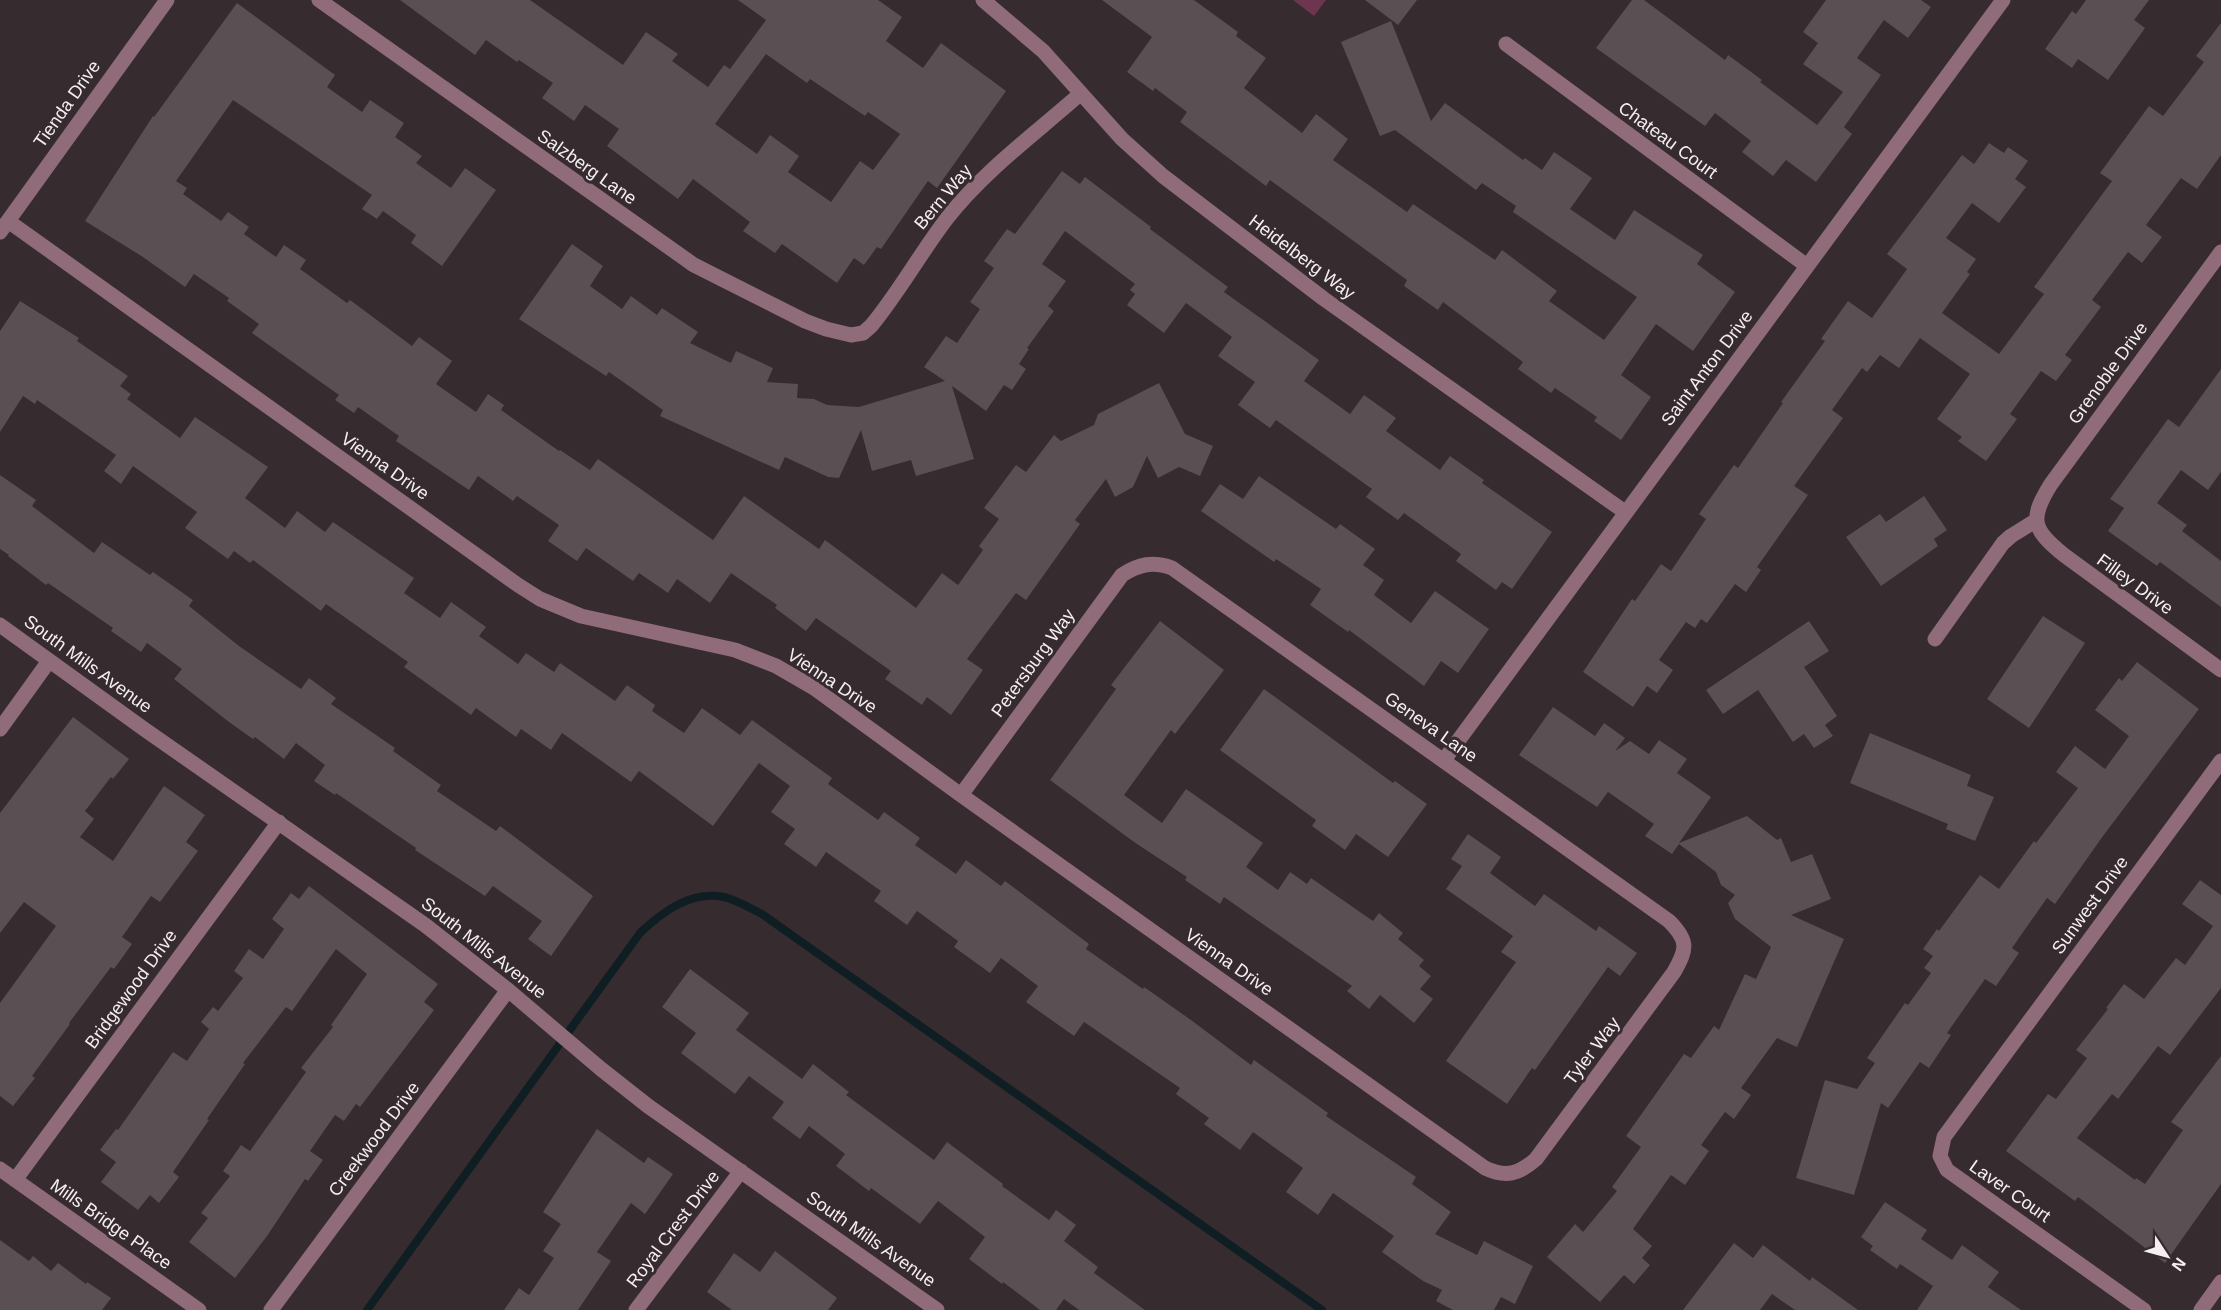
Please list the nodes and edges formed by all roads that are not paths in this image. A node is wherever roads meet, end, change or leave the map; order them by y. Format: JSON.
{"nodes":[{"id":1,"x":167,"y":0,"type":"edge"},
{"id":2,"x":318,"y":0,"type":"edge"},
{"id":3,"x":983,"y":0,"type":"edge"},
{"id":4,"x":2003,"y":0,"type":"edge"},
{"id":5,"x":1506,"y":44,"type":"dead end"},
{"id":6,"x":1080,"y":94,"type":"junction"},
{"id":7,"x":4,"y":227,"type":"edge"},
{"id":8,"x":2221,"y":252,"type":"edge"},
{"id":9,"x":1807,"y":267,"type":"junction"},
{"id":10,"x":851,"y":335,"type":"joint"},
{"id":11,"x":1625,"y":512,"type":"junction"},
{"id":12,"x":2035,"y":521,"type":"junction"},
{"id":13,"x":1145,"y":564,"type":"joint"},
{"id":14,"x":0,"y":625,"type":"edge"},
{"id":15,"x":1935,"y":639,"type":"dead end"},
{"id":16,"x":49,"y":662,"type":"junction"},
{"id":17,"x":2221,"y":670,"type":"edge"},
{"id":18,"x":0,"y":729,"type":"edge"},
{"id":19,"x":1444,"y":760,"type":"junction"},
{"id":20,"x":2221,"y":760,"type":"edge"},
{"id":21,"x":961,"y":795,"type":"junction"},
{"id":22,"x":279,"y":822,"type":"junction"},
{"id":23,"x":1684,"y":940,"type":"joint"},
{"id":24,"x":508,"y":990,"type":"junction"},
{"id":25,"x":1991,"y":1073,"type":"joint"},
{"id":26,"x":0,"y":1169,"type":"edge"},
{"id":27,"x":741,"y":1171,"type":"junction"},
{"id":28,"x":1515,"y":1174,"type":"joint"},
{"id":29,"x":15,"y":1180,"type":"junction"},
{"id":30,"x":2221,"y":1282,"type":"edge"},
{"id":31,"x":199,"y":1310,"type":"edge"},
{"id":32,"x":271,"y":1310,"type":"edge"},
{"id":33,"x":636,"y":1310,"type":"edge"},
{"id":34,"x":937,"y":1310,"type":"edge"},
{"id":35,"x":2144,"y":1310,"type":"edge"},
{"id":36,"x":2201,"y":1310,"type":"edge"}],
"edges":[{"from":1,"to":7,"type":"street","name":"Tienda Drive"},
{"from":2,"to":10,"type":"street","name":"Salzberg Lane"},
{"from":3,"to":6,"type":"street","name":"Heidelberg Way"},
{"from":4,"to":9,"type":"street","name":"Saint Anton Drive"},
{"from":5,"to":9,"type":"street","name":"Chateau Court"},
{"from":6,"to":10,"type":"street","name":"Bern Way"},
{"from":6,"to":11,"type":"street","name":"Heidelberg Way"},
{"from":7,"to":21,"type":"street","name":"Vienna Drive"},
{"from":8,"to":12,"type":"street","name":"Grenoble Drive"},
{"from":9,"to":11,"type":"street","name":"Saint Anton Drive"},
{"from":11,"to":19,"type":"street","name":"Saint Anton Drive"},
{"from":12,"to":15,"type":"street"},
{"from":12,"to":17,"type":"street","name":"Filley Drive"},
{"from":13,"to":19,"type":"street","name":"Geneva Lane"},
{"from":13,"to":21,"type":"street","name":"Petersburg Way"},
{"from":14,"to":16,"type":"street","name":"South Mills Avenue"},
{"from":16,"to":18,"type":"street"},
{"from":16,"to":22,"type":"street","name":"South Mills Avenue"},
{"from":19,"to":23,"type":"street","name":"Geneva Lane"},
{"from":20,"to":25,"type":"street","name":"Sunwest Drive"},
{"from":21,"to":28,"type":"street","name":"Vienna Drive"},
{"from":22,"to":24,"type":"street","name":"South Mills Avenue"},
{"from":22,"to":29,"type":"street","name":"Bridgewood Drive"},
{"from":23,"to":28,"type":"street","name":"Tyler Way"},
{"from":24,"to":27,"type":"street","name":"South Mills Avenue"},
{"from":24,"to":32,"type":"street","name":"Creekwood Drive"},
{"from":25,"to":35,"type":"street","name":"Laver Court"},
{"from":26,"to":29,"type":"street","name":"Mills Bridge Place"},
{"from":27,"to":33,"type":"street","name":"Royal Crest Drive"},
{"from":27,"to":34,"type":"street","name":"South Mills Avenue"},
{"from":29,"to":31,"type":"street","name":"Mills Bridge Place"},
{"from":30,"to":36,"type":"street"}]}
